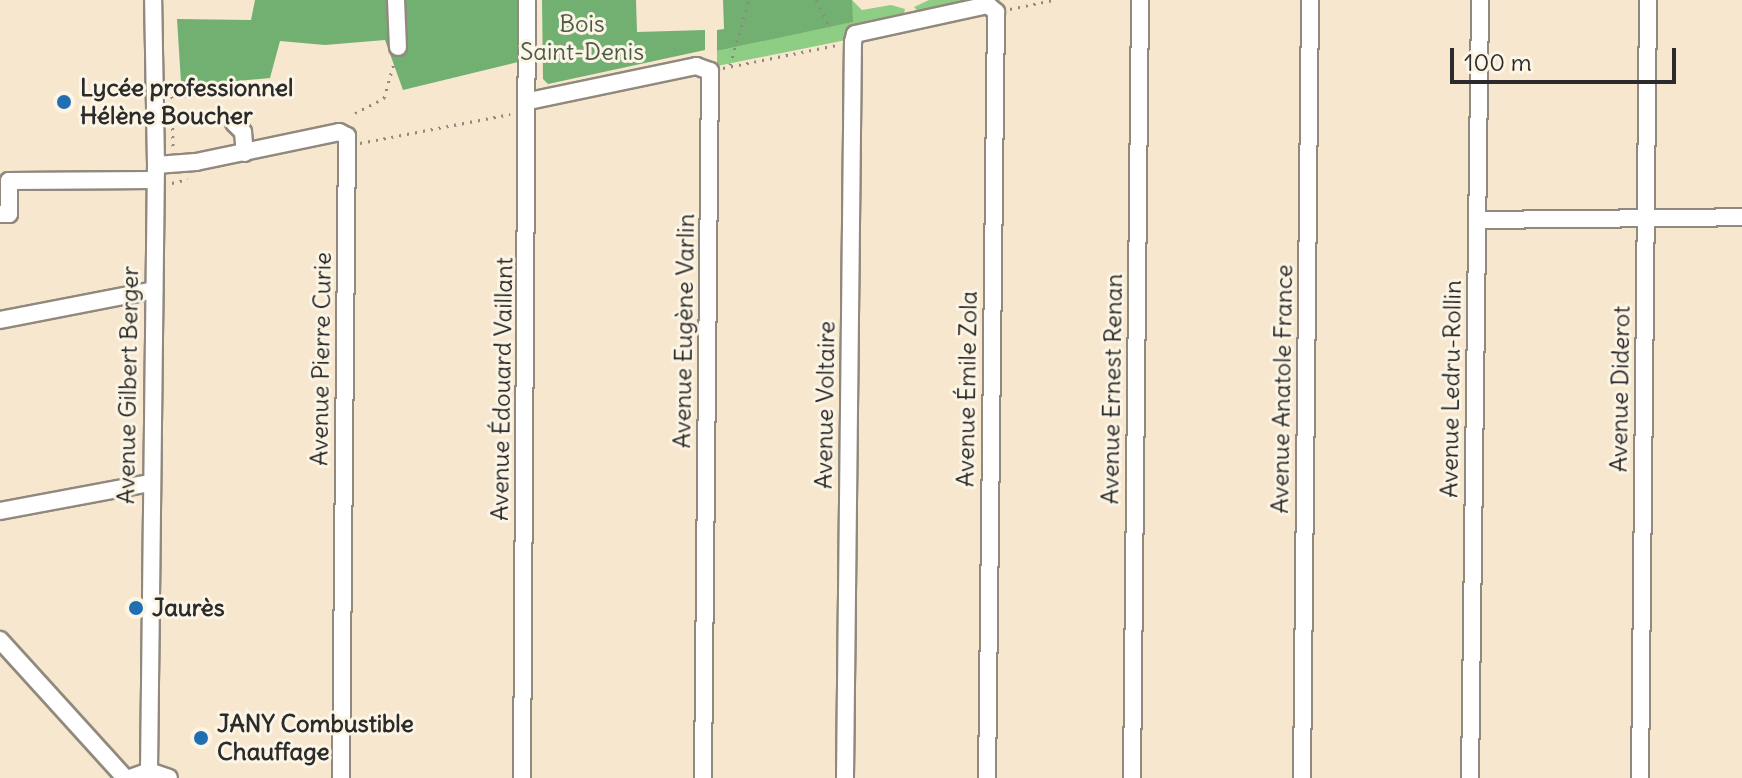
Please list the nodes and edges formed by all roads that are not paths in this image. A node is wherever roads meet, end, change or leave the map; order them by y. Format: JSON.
{"nodes":[{"id":1,"x":153,"y":0,"type":"edge"},
{"id":2,"x":396,"y":0,"type":"edge"},
{"id":3,"x":527,"y":0,"type":"edge"},
{"id":4,"x":1140,"y":0,"type":"edge"},
{"id":5,"x":1310,"y":0,"type":"edge"},
{"id":6,"x":1480,"y":0,"type":"edge"},
{"id":7,"x":1648,"y":0,"type":"edge"},
{"id":8,"x":854,"y":38,"type":"joint"},
{"id":9,"x":398,"y":47,"type":"dead end"},
{"id":10,"x":529,"y":106,"type":"junction"},
{"id":11,"x":234,"y":123,"type":"dead end"},
{"id":12,"x":245,"y":153,"type":"junction"},
{"id":13,"x":159,"y":176,"type":"junction"},
{"id":14,"x":0,"y":214,"type":"edge"},
{"id":15,"x":1742,"y":217,"type":"edge"},
{"id":16,"x":1646,"y":218,"type":"junction"},
{"id":17,"x":1477,"y":220,"type":"junction"},
{"id":18,"x":154,"y":290,"type":"junction"},
{"id":19,"x":0,"y":320,"type":"edge"},
{"id":20,"x":150,"y":483,"type":"junction"},
{"id":21,"x":0,"y":511,"type":"edge"},
{"id":22,"x":0,"y":640,"type":"edge"},
{"id":23,"x":149,"y":771,"type":"junction"},
{"id":24,"x":127,"y":778,"type":"edge"},
{"id":25,"x":169,"y":778,"type":"edge"},
{"id":26,"x":341,"y":778,"type":"edge"},
{"id":27,"x":522,"y":778,"type":"edge"},
{"id":28,"x":703,"y":778,"type":"edge"},
{"id":29,"x":845,"y":778,"type":"edge"},
{"id":30,"x":987,"y":778,"type":"edge"},
{"id":31,"x":1132,"y":778,"type":"edge"},
{"id":32,"x":1302,"y":778,"type":"edge"},
{"id":33,"x":1470,"y":778,"type":"edge"},
{"id":34,"x":1640,"y":778,"type":"edge"}],
"edges":[{"from":1,"to":13,"type":"street","name":"Avenue Gilbert Berger"},
{"from":2,"to":9,"type":"street"},
{"from":3,"to":10,"type":"street","name":"Avenue Édouard Vaillant"},
{"from":4,"to":31,"type":"street","name":"Avenue Ernest Renan"},
{"from":5,"to":32,"type":"street","name":"Avenue Anatole France"},
{"from":6,"to":17,"type":"street","name":"Avenue Ledru-Rollin"},
{"from":7,"to":16,"type":"street","name":"Avenue Diderot"},
{"from":8,"to":29,"type":"street","name":"Avenue Voltaire"},
{"from":8,"to":30,"type":"street","name":"Avenue Émile Zola"},
{"from":10,"to":27,"type":"street","name":"Avenue Édouard Vaillant"},
{"from":10,"to":28,"type":"street","name":"Avenue Eugène Varlin"},
{"from":11,"to":12,"type":"street"},
{"from":12,"to":13,"type":"street"},
{"from":12,"to":26,"type":"street","name":"Avenue Pierre Curie"},
{"from":13,"to":14,"type":"street"},
{"from":13,"to":18,"type":"street","name":"Avenue Gilbert Berger"},
{"from":15,"to":16,"type":"street"},
{"from":16,"to":17,"type":"street"},
{"from":16,"to":34,"type":"street","name":"Avenue Diderot"},
{"from":17,"to":33,"type":"street","name":"Avenue Ledru-Rollin"},
{"from":18,"to":19,"type":"street"},
{"from":18,"to":20,"type":"street","name":"Avenue Gilbert Berger"},
{"from":20,"to":21,"type":"street"},
{"from":20,"to":23,"type":"street","name":"Avenue Gilbert Berger"},
{"from":22,"to":24,"type":"street"},
{"from":23,"to":24,"type":"street"},
{"from":23,"to":25,"type":"street"}]}
